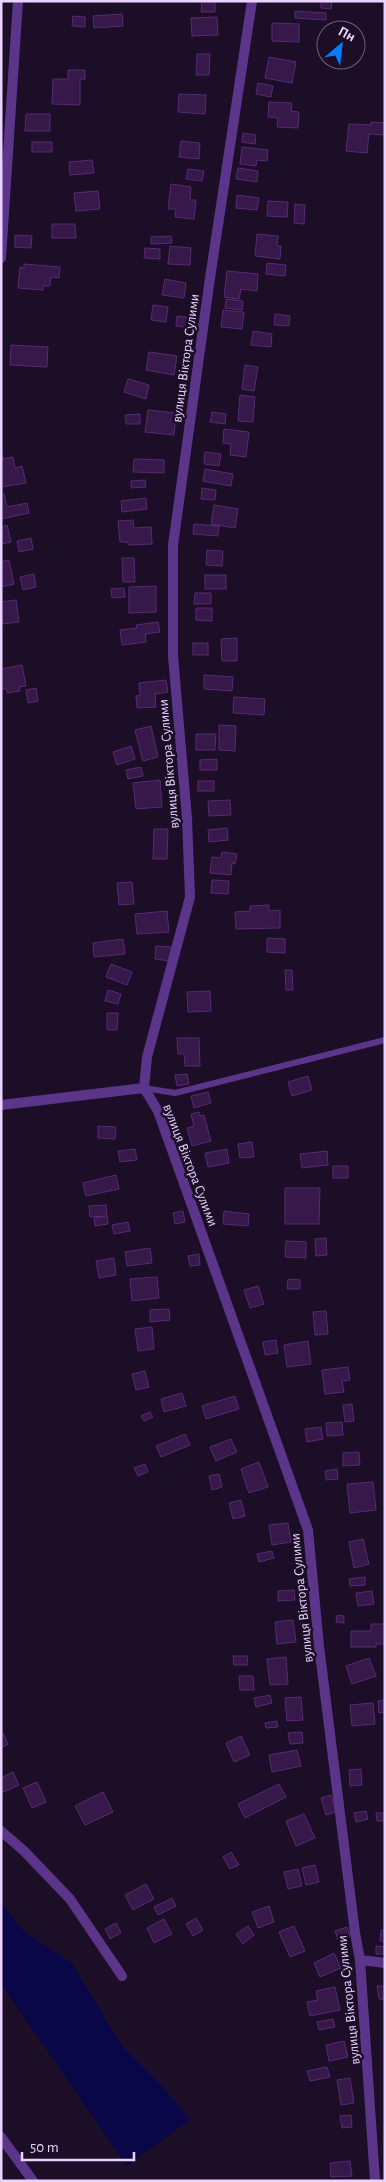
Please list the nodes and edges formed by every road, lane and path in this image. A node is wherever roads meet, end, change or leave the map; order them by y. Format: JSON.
{"nodes":[{"id":1,"x":18,"y":1,"type":"edge"},
{"id":2,"x":252,"y":1,"type":"edge"},
{"id":3,"x":1,"y":258,"type":"edge"},
{"id":4,"x":385,"y":1040,"type":"edge"},
{"id":5,"x":144,"y":1088,"type":"junction"},
{"id":6,"x":1,"y":1105,"type":"edge"},
{"id":7,"x":1,"y":1831,"type":"edge"},
{"id":8,"x":360,"y":1960,"type":"junction"},
{"id":9,"x":385,"y":1963,"type":"edge"},
{"id":10,"x":122,"y":1976,"type":"dead end"},
{"id":11,"x":1,"y":2137,"type":"edge"},
{"id":12,"x":32,"y":2181,"type":"edge"},
{"id":13,"x":375,"y":2181,"type":"edge"}],
"edges":[{"from":1,"to":3,"type":"street"},
{"from":2,"to":5,"type":"street","name":"вулиця Віктора Сулими"},
{"from":4,"to":5,"type":"lane"},
{"from":5,"to":6,"type":"street"},
{"from":5,"to":8,"type":"street","name":"вулиця Віктора Сулими"},
{"from":7,"to":10,"type":"street"},
{"from":8,"to":9,"type":"street"},
{"from":8,"to":13,"type":"street","name":"вулиця Віктора Сулими"},
{"from":11,"to":12,"type":"street"}]}
